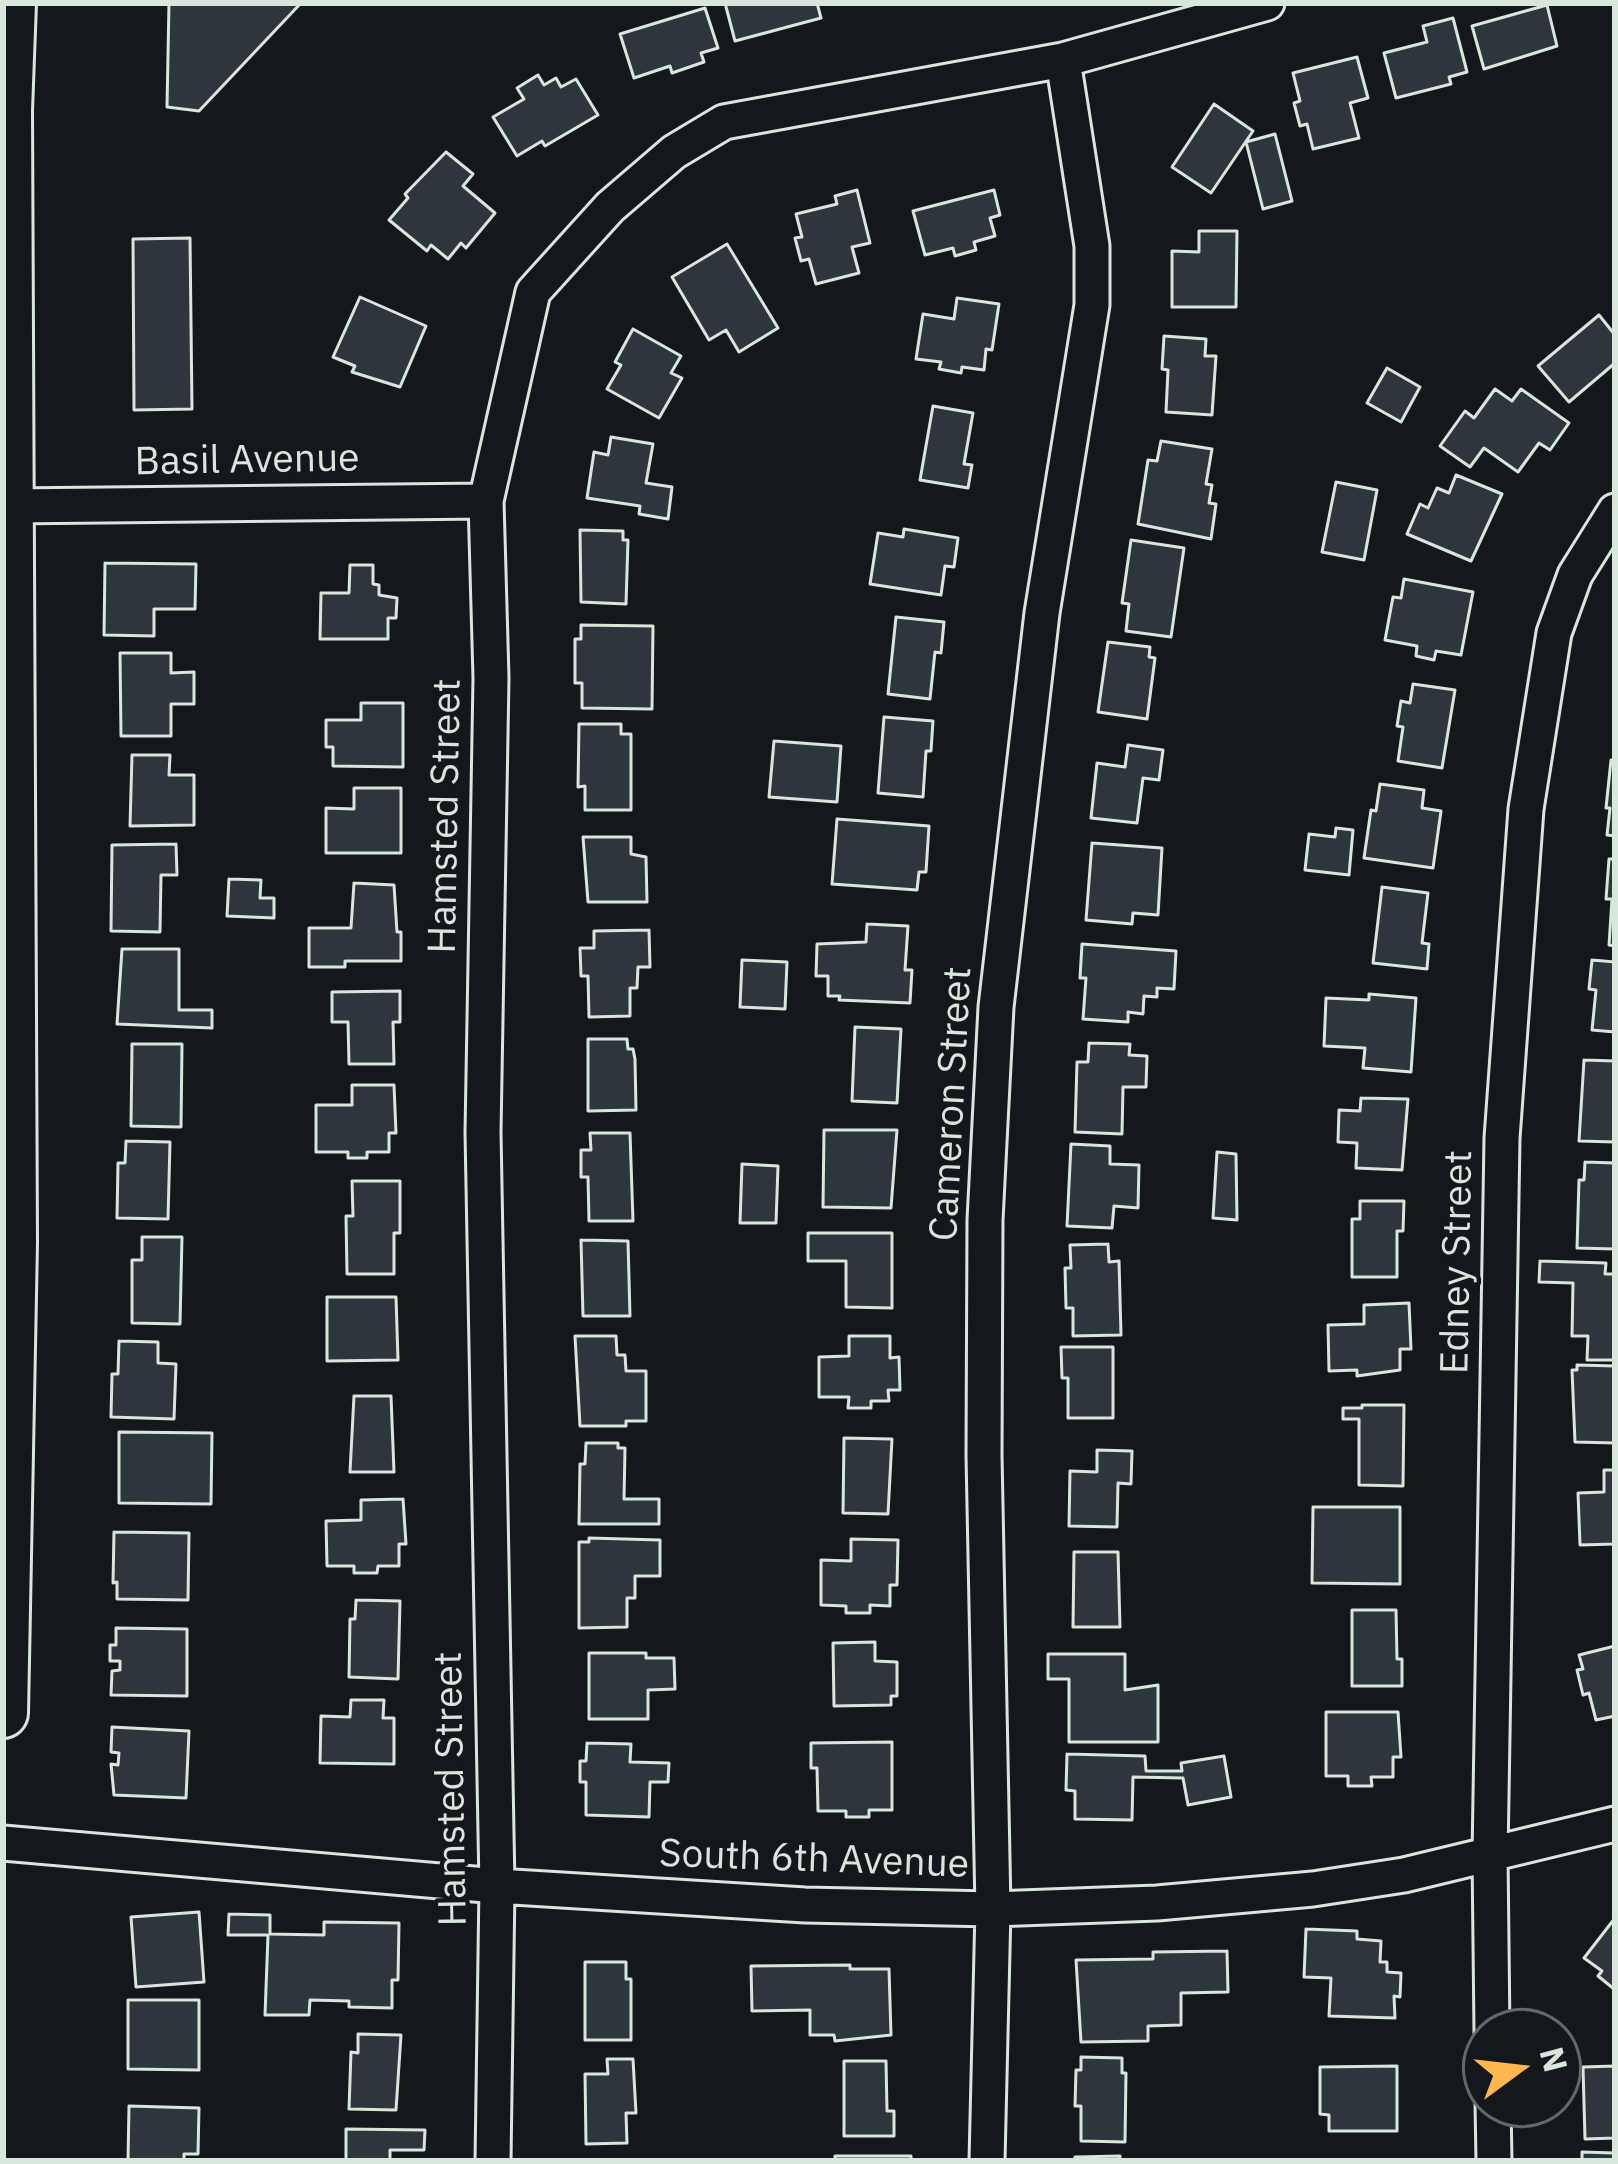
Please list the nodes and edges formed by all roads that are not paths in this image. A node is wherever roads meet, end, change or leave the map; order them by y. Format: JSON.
{"nodes":[{"id":1,"x":11,"y":3,"type":"edge"},
{"id":2,"x":1268,"y":3,"type":"edge"},
{"id":3,"x":1063,"y":60,"type":"junction"},
{"id":4,"x":5,"y":101,"type":"edge"},
{"id":5,"x":487,"y":501,"type":"junction"},
{"id":6,"x":9,"y":506,"type":"junction"},
{"id":7,"x":1615,"y":511,"type":"edge"},
{"id":8,"x":3,"y":1713,"type":"edge"},
{"id":9,"x":1615,"y":1824,"type":"edge"},
{"id":10,"x":3,"y":1843,"type":"edge"},
{"id":11,"x":1490,"y":1855,"type":"junction"},
{"id":12,"x":496,"y":1886,"type":"junction"},
{"id":13,"x":993,"y":1909,"type":"junction"},
{"id":14,"x":1492,"y":2008,"type":"edge"},
{"id":15,"x":1493,"y":2128,"type":"edge"},
{"id":16,"x":493,"y":2161,"type":"edge"},
{"id":17,"x":987,"y":2161,"type":"edge"},
{"id":18,"x":1494,"y":2161,"type":"edge"}],
"edges":[{"from":1,"to":4,"type":"main road"},
{"from":2,"to":3,"type":"street","name":"Hamsted Street"},
{"from":3,"to":5,"type":"street","name":"Hamsted Street"},
{"from":3,"to":13,"type":"street","name":"Cameron Street"},
{"from":4,"to":6,"type":"main road"},
{"from":5,"to":6,"type":"street","name":"Basil Avenue"},
{"from":5,"to":12,"type":"street","name":"Hamsted Street"},
{"from":6,"to":8,"type":"main road"},
{"from":7,"to":11,"type":"street","name":"Edney Street"},
{"from":9,"to":11,"type":"street","name":"South 6th Avenue"},
{"from":10,"to":12,"type":"street","name":"South 6th Avenue"},
{"from":11,"to":13,"type":"street","name":"South 6th Avenue"},
{"from":11,"to":14,"type":"street","name":"Edney Street"},
{"from":12,"to":13,"type":"street","name":"South 6th Avenue"},
{"from":12,"to":16,"type":"street","name":"Hamsted Street"},
{"from":13,"to":17,"type":"street","name":"Cameron Street"},
{"from":15,"to":18,"type":"street"}]}
